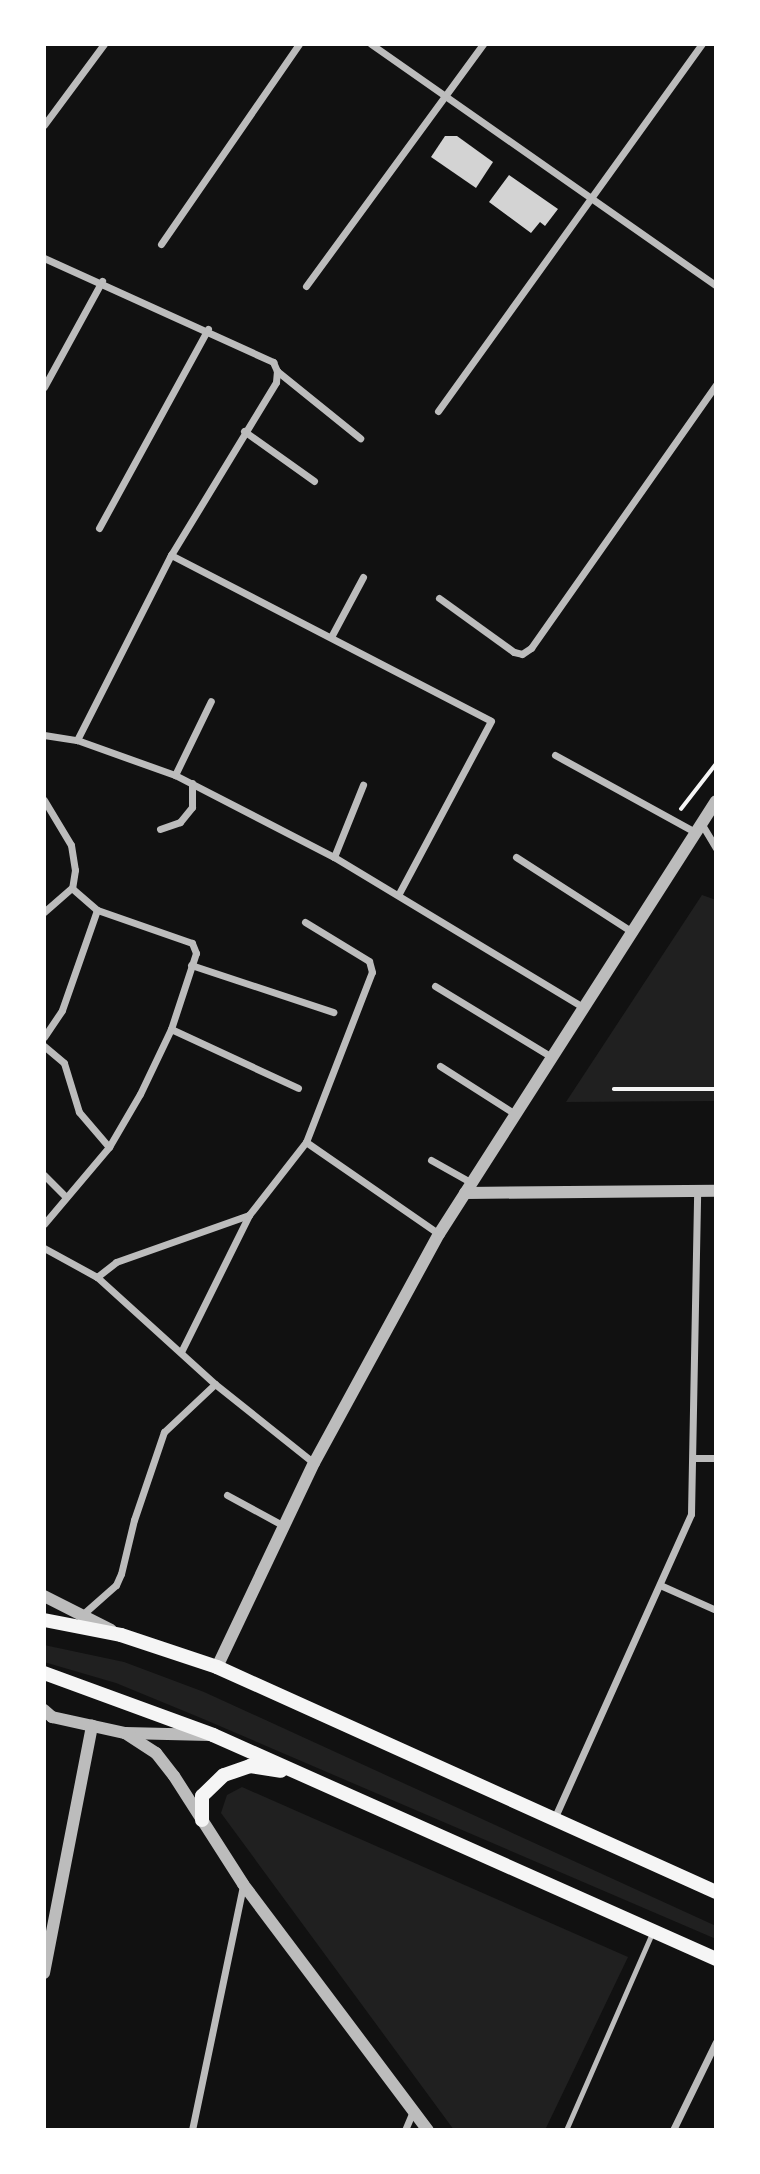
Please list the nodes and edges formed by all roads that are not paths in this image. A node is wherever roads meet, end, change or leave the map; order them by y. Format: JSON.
{"nodes":[{"id":1,"x":104,"y":44,"type":"edge"},
{"id":2,"x":299,"y":44,"type":"edge"},
{"id":3,"x":371,"y":44,"type":"edge"},
{"id":4,"x":483,"y":44,"type":"edge"},
{"id":5,"x":702,"y":44,"type":"edge"},
{"id":6,"x":444,"y":98,"type":"junction"},
{"id":7,"x":44,"y":125,"type":"edge"},
{"id":8,"x":590,"y":200,"type":"junction"},
{"id":9,"x":161,"y":244,"type":"dead end"},
{"id":10,"x":44,"y":258,"type":"edge"},
{"id":11,"x":102,"y":281,"type":"junction"},
{"id":12,"x":306,"y":286,"type":"dead end"},
{"id":13,"x":716,"y":286,"type":"edge"},
{"id":14,"x":208,"y":329,"type":"junction"},
{"id":15,"x":277,"y":371,"type":"junction"},
{"id":16,"x":716,"y":386,"type":"edge"},
{"id":17,"x":44,"y":387,"type":"edge"},
{"id":18,"x":438,"y":411,"type":"dead end"},
{"id":19,"x":244,"y":432,"type":"junction"},
{"id":20,"x":360,"y":438,"type":"dead end"},
{"id":21,"x":314,"y":481,"type":"dead end"},
{"id":22,"x":99,"y":528,"type":"dead end"},
{"id":23,"x":171,"y":555,"type":"junction"},
{"id":24,"x":363,"y":577,"type":"dead end"},
{"id":25,"x":439,"y":598,"type":"dead end"},
{"id":26,"x":331,"y":637,"type":"junction"},
{"id":27,"x":211,"y":701,"type":"dead end"},
{"id":28,"x":44,"y":734,"type":"edge"},
{"id":29,"x":78,"y":740,"type":"junction"},
{"id":30,"x":555,"y":755,"type":"dead end"},
{"id":31,"x":175,"y":775,"type":"junction"},
{"id":32,"x":192,"y":783,"type":"junction"},
{"id":33,"x":363,"y":785,"type":"dead end"},
{"id":34,"x":44,"y":800,"type":"edge"},
{"id":35,"x":716,"y":801,"type":"edge"},
{"id":36,"x":698,"y":827,"type":"junction"},
{"id":37,"x":160,"y":829,"type":"dead end"},
{"id":38,"x":716,"y":848,"type":"edge"},
{"id":39,"x":334,"y":857,"type":"junction"},
{"id":40,"x":516,"y":857,"type":"dead end"},
{"id":41,"x":72,"y":888,"type":"junction"},
{"id":42,"x":398,"y":895,"type":"junction"},
{"id":43,"x":97,"y":910,"type":"junction"},
{"id":44,"x":44,"y":912,"type":"edge"},
{"id":45,"x":305,"y":922,"type":"dead end"},
{"id":46,"x":631,"y":931,"type":"junction"},
{"id":47,"x":191,"y":965,"type":"junction"},
{"id":48,"x":435,"y":986,"type":"dead end"},
{"id":49,"x":583,"y":1007,"type":"junction"},
{"id":50,"x":334,"y":1012,"type":"dead end"},
{"id":51,"x":171,"y":1028,"type":"junction"},
{"id":52,"x":44,"y":1037,"type":"edge"},
{"id":53,"x":44,"y":1046,"type":"edge"},
{"id":54,"x":552,"y":1057,"type":"junction"},
{"id":55,"x":440,"y":1066,"type":"dead end"},
{"id":56,"x":298,"y":1088,"type":"dead end"},
{"id":57,"x":515,"y":1114,"type":"junction"},
{"id":58,"x":306,"y":1142,"type":"junction"},
{"id":59,"x":109,"y":1147,"type":"junction"},
{"id":60,"x":430,"y":1160,"type":"dead end"},
{"id":61,"x":44,"y":1175,"type":"edge"},
{"id":62,"x":468,"y":1188,"type":"junction"},
{"id":63,"x":716,"y":1191,"type":"edge"},
{"id":64,"x":697,"y":1192,"type":"junction"},
{"id":65,"x":66,"y":1197,"type":"junction"},
{"id":66,"x":249,"y":1215,"type":"junction"},
{"id":67,"x":44,"y":1224,"type":"edge"},
{"id":68,"x":439,"y":1234,"type":"junction"},
{"id":69,"x":44,"y":1248,"type":"edge"},
{"id":70,"x":97,"y":1277,"type":"junction"},
{"id":71,"x":181,"y":1352,"type":"junction"},
{"id":72,"x":215,"y":1384,"type":"junction"},
{"id":73,"x":694,"y":1458,"type":"junction"},
{"id":74,"x":716,"y":1458,"type":"edge"},
{"id":75,"x":314,"y":1463,"type":"junction"},
{"id":76,"x":227,"y":1495,"type":"dead end"},
{"id":77,"x":284,"y":1526,"type":"junction"},
{"id":78,"x":660,"y":1585,"type":"junction"},
{"id":79,"x":44,"y":1596,"type":"edge"},
{"id":80,"x":716,"y":1610,"type":"edge"},
{"id":81,"x":82,"y":1616,"type":"junction"},
{"id":82,"x":44,"y":1620,"type":"edge"},
{"id":83,"x":121,"y":1635,"type":"junction"},
{"id":84,"x":217,"y":1667,"type":"junction"},
{"id":85,"x":44,"y":1673,"type":"edge"},
{"id":86,"x":44,"y":1710,"type":"edge"},
{"id":87,"x":92,"y":1726,"type":"junction"},
{"id":88,"x":125,"y":1733,"type":"junction"},
{"id":89,"x":213,"y":1735,"type":"junction"},
{"id":90,"x":325,"y":1783,"type":"junction"},
{"id":91,"x":554,"y":1819,"type":"junction"},
{"id":92,"x":202,"y":1820,"type":"junction"},
{"id":93,"x":243,"y":1885,"type":"junction"},
{"id":94,"x":716,"y":1892,"type":"edge"},
{"id":95,"x":652,"y":1933,"type":"junction"},
{"id":96,"x":716,"y":1959,"type":"edge"},
{"id":97,"x":44,"y":1973,"type":"edge"},
{"id":98,"x":716,"y":2042,"type":"edge"},
{"id":99,"x":413,"y":2111,"type":"junction"},
{"id":100,"x":192,"y":2130,"type":"edge"},
{"id":101,"x":405,"y":2130,"type":"edge"},
{"id":102,"x":428,"y":2130,"type":"edge"},
{"id":103,"x":566,"y":2130,"type":"edge"},
{"id":104,"x":673,"y":2130,"type":"edge"}],
"edges":[{"from":1,"to":7,"type":"street"},
{"from":2,"to":9,"type":"street"},
{"from":3,"to":6,"type":"street"},
{"from":4,"to":6,"type":"street"},
{"from":5,"to":8,"type":"street"},
{"from":6,"to":8,"type":"street"},
{"from":6,"to":12,"type":"street"},
{"from":8,"to":13,"type":"street"},
{"from":8,"to":18,"type":"street"},
{"from":10,"to":11,"type":"street"},
{"from":11,"to":14,"type":"street"},
{"from":11,"to":17,"type":"street"},
{"from":14,"to":15,"type":"street"},
{"from":14,"to":22,"type":"street"},
{"from":15,"to":19,"type":"street"},
{"from":15,"to":20,"type":"street"},
{"from":16,"to":25,"type":"street"},
{"from":19,"to":21,"type":"street"},
{"from":19,"to":23,"type":"street"},
{"from":23,"to":26,"type":"street"},
{"from":23,"to":29,"type":"street"},
{"from":24,"to":26,"type":"street"},
{"from":26,"to":42,"type":"street"},
{"from":27,"to":31,"type":"street"},
{"from":28,"to":29,"type":"street"},
{"from":29,"to":31,"type":"street"},
{"from":30,"to":36,"type":"street"},
{"from":31,"to":32,"type":"street"},
{"from":32,"to":37,"type":"street"},
{"from":32,"to":39,"type":"street"},
{"from":33,"to":39,"type":"street"},
{"from":34,"to":41,"type":"street"},
{"from":35,"to":36,"type":"street"},
{"from":36,"to":38,"type":"street"},
{"from":36,"to":46,"type":"street"},
{"from":39,"to":42,"type":"street"},
{"from":40,"to":46,"type":"street"},
{"from":41,"to":43,"type":"street"},
{"from":41,"to":44,"type":"street"},
{"from":42,"to":49,"type":"street"},
{"from":43,"to":47,"type":"street"},
{"from":43,"to":52,"type":"street"},
{"from":45,"to":58,"type":"street"},
{"from":46,"to":49,"type":"street"},
{"from":47,"to":50,"type":"street"},
{"from":47,"to":51,"type":"street"},
{"from":48,"to":54,"type":"street"},
{"from":49,"to":54,"type":"street"},
{"from":51,"to":56,"type":"street"},
{"from":51,"to":59,"type":"street"},
{"from":53,"to":59,"type":"street"},
{"from":54,"to":57,"type":"street"},
{"from":55,"to":57,"type":"street"},
{"from":57,"to":62,"type":"street"},
{"from":58,"to":66,"type":"street"},
{"from":58,"to":68,"type":"street"},
{"from":59,"to":65,"type":"street"},
{"from":60,"to":62,"type":"street"},
{"from":61,"to":65,"type":"street"},
{"from":62,"to":64,"type":"street"},
{"from":62,"to":68,"type":"street"},
{"from":63,"to":64,"type":"street"},
{"from":64,"to":73,"type":"street"},
{"from":65,"to":67,"type":"street"},
{"from":66,"to":70,"type":"street"},
{"from":66,"to":71,"type":"street"},
{"from":68,"to":75,"type":"street"},
{"from":69,"to":70,"type":"street"},
{"from":70,"to":71,"type":"street"},
{"from":71,"to":72,"type":"street"},
{"from":72,"to":75,"type":"street"},
{"from":72,"to":81,"type":"street"},
{"from":73,"to":74,"type":"street"},
{"from":73,"to":78,"type":"street"},
{"from":75,"to":77,"type":"street"},
{"from":76,"to":77,"type":"street"},
{"from":77,"to":84,"type":"street"},
{"from":78,"to":80,"type":"street"},
{"from":78,"to":91,"type":"street"},
{"from":79,"to":81,"type":"street"},
{"from":81,"to":83,"type":"street"},
{"from":82,"to":83,"type":"main road"},
{"from":83,"to":84,"type":"main road"},
{"from":84,"to":91,"type":"main road"},
{"from":85,"to":89,"type":"main road"},
{"from":86,"to":87,"type":"street"},
{"from":87,"to":88,"type":"street"},
{"from":87,"to":97,"type":"street"},
{"from":88,"to":89,"type":"street"},
{"from":88,"to":92,"type":"street"},
{"from":89,"to":90,"type":"main road"},
{"from":90,"to":92,"type":"main road"},
{"from":90,"to":95,"type":"main road"},
{"from":91,"to":94,"type":"main road"},
{"from":92,"to":93,"type":"street"},
{"from":93,"to":99,"type":"street"},
{"from":93,"to":100,"type":"street"},
{"from":95,"to":96,"type":"main road"},
{"from":95,"to":103,"type":"lane"},
{"from":98,"to":104,"type":"street"},
{"from":99,"to":101,"type":"street"},
{"from":99,"to":102,"type":"street"}]}
